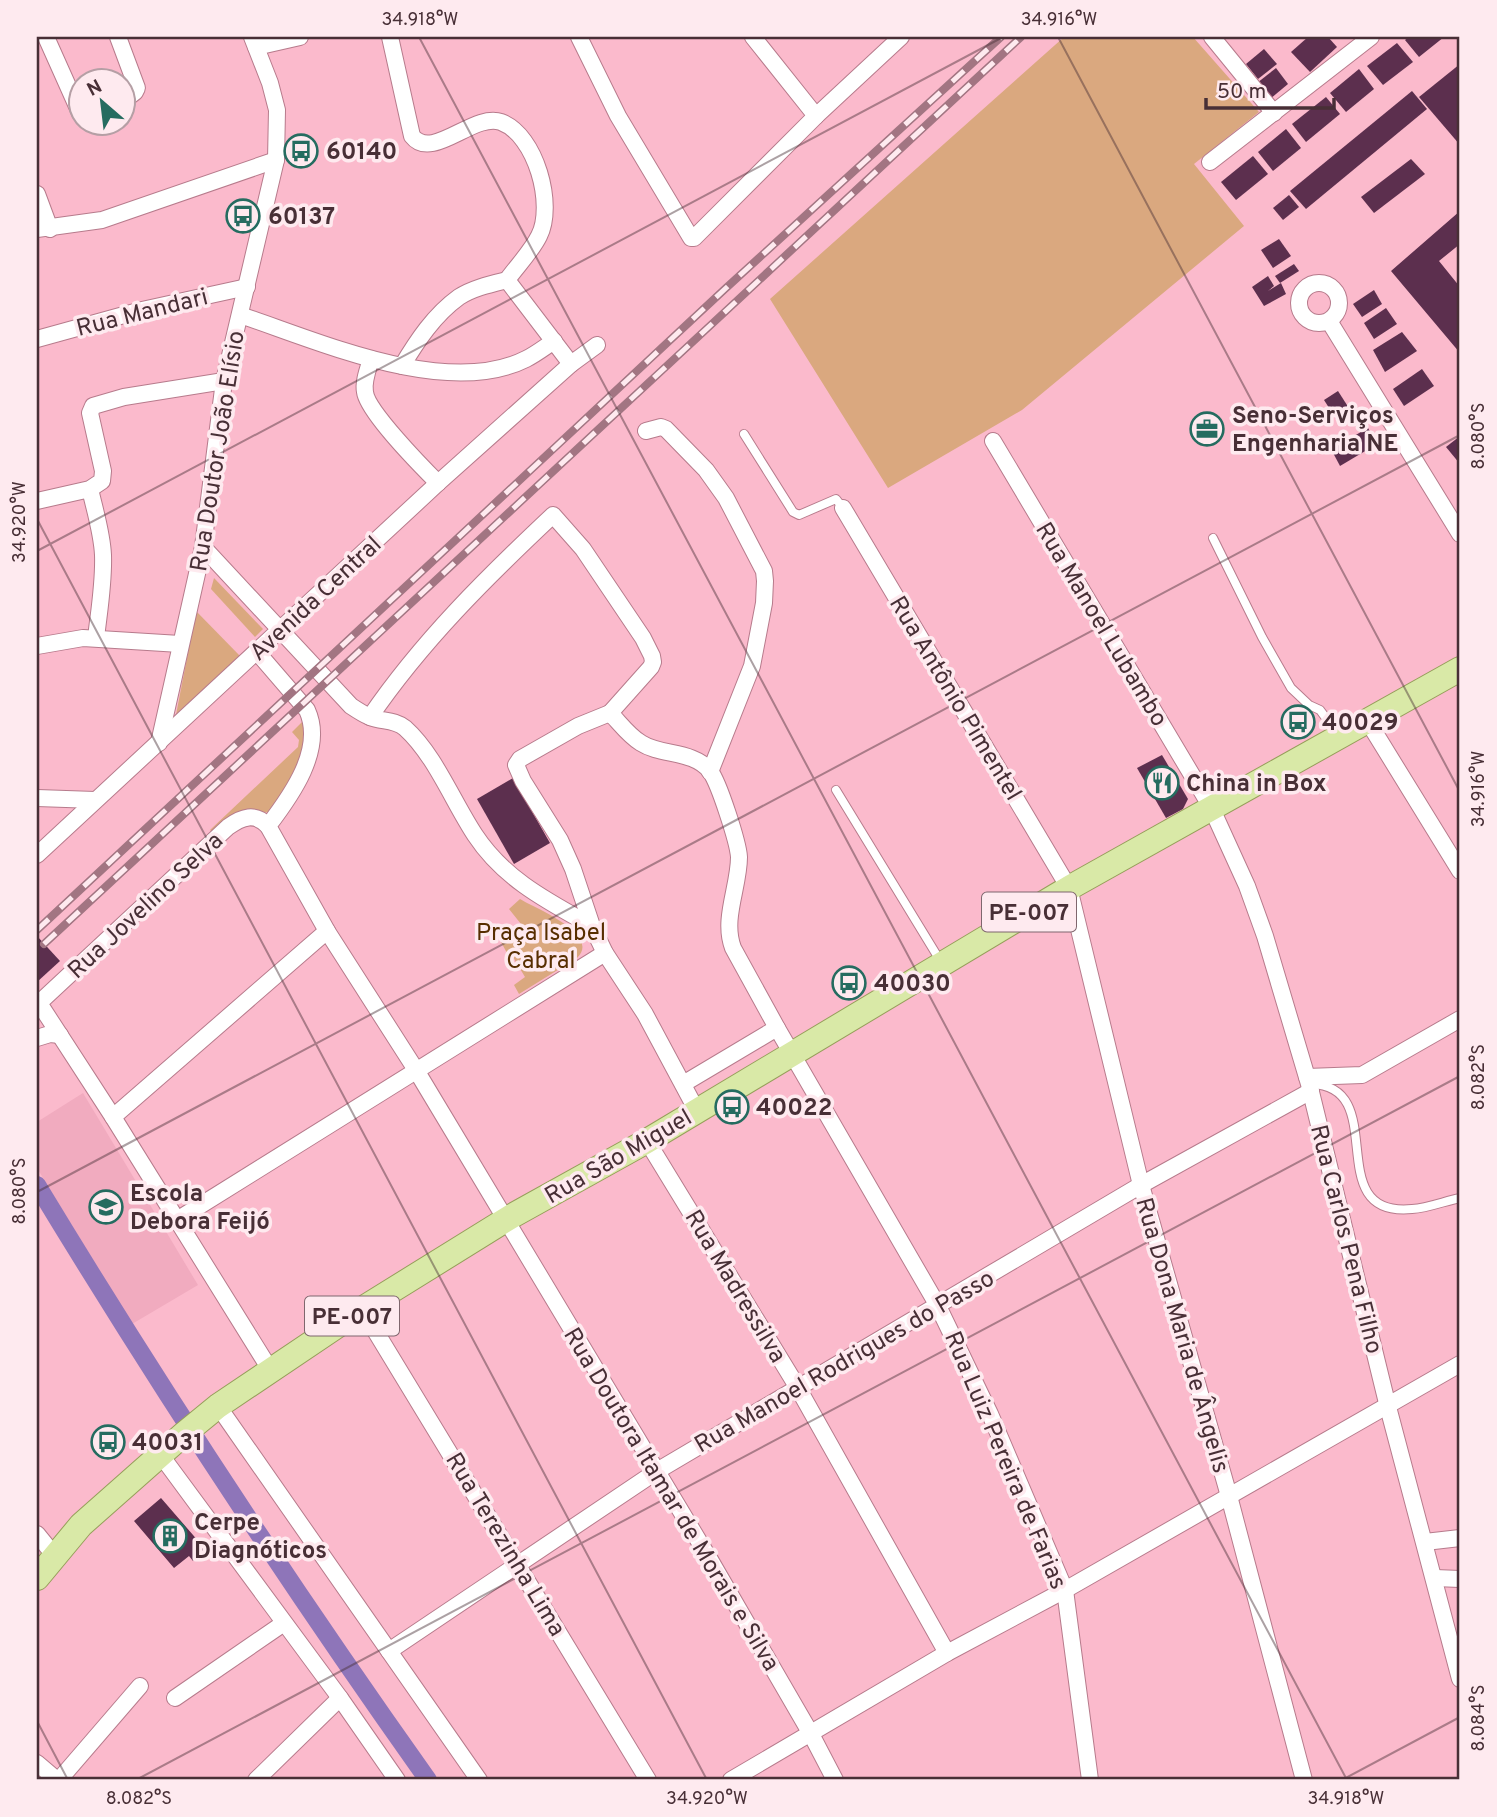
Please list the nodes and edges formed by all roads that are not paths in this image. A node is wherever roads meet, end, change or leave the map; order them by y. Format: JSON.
{"nodes":[{"id":1,"x":46,"y":37,"type":"edge"},
{"id":2,"x":118,"y":37,"type":"edge"},
{"id":3,"x":300,"y":37,"type":"edge"},
{"id":4,"x":390,"y":37,"type":"edge"},
{"id":5,"x":579,"y":37,"type":"edge"},
{"id":6,"x":753,"y":37,"type":"edge"},
{"id":7,"x":901,"y":37,"type":"edge"},
{"id":8,"x":1212,"y":37,"type":"edge"},
{"id":9,"x":1371,"y":37,"type":"edge"},
{"id":10,"x":254,"y":42,"type":"edge"},
{"id":11,"x":130,"y":66,"type":"edge"},
{"id":12,"x":66,"y":82,"type":"edge"},
{"id":13,"x":1274,"y":113,"type":"junction"},
{"id":14,"x":816,"y":116,"type":"junction"},
{"id":15,"x":276,"y":160,"type":"junction"},
{"id":16,"x":1210,"y":163,"type":"dead end"},
{"id":17,"x":37,"y":194,"type":"edge"},
{"id":18,"x":43,"y":229,"type":"edge"},
{"id":19,"x":506,"y":280,"type":"junction"},
{"id":20,"x":247,"y":287,"type":"junction"},
{"id":21,"x":240,"y":315,"type":"junction"},
{"id":22,"x":1329,"y":321,"type":"dead end"},
{"id":23,"x":37,"y":340,"type":"edge"},
{"id":24,"x":554,"y":341,"type":"junction"},
{"id":25,"x":597,"y":345,"type":"dead end"},
{"id":26,"x":371,"y":359,"type":"junction"},
{"id":27,"x":571,"y":364,"type":"junction"},
{"id":28,"x":402,"y":366,"type":"junction"},
{"id":29,"x":224,"y":381,"type":"junction"},
{"id":30,"x":646,"y":431,"type":"dead end"},
{"id":31,"x":744,"y":435,"type":"dead end"},
{"id":32,"x":993,"y":441,"type":"dead end"},
{"id":33,"x":438,"y":484,"type":"junction"},
{"id":34,"x":93,"y":488,"type":"junction"},
{"id":35,"x":37,"y":501,"type":"edge"},
{"id":36,"x":843,"y":508,"type":"joint"},
{"id":37,"x":1460,"y":534,"type":"edge"},
{"id":38,"x":1213,"y":538,"type":"dead end"},
{"id":39,"x":203,"y":547,"type":"junction"},
{"id":40,"x":281,"y":630,"type":"junction"},
{"id":41,"x":96,"y":639,"type":"junction"},
{"id":42,"x":180,"y":644,"type":"junction"},
{"id":43,"x":37,"y":646,"type":"edge"},
{"id":44,"x":257,"y":652,"type":"junction"},
{"id":45,"x":1460,"y":669,"type":"edge"},
{"id":46,"x":610,"y":713,"type":"junction"},
{"id":47,"x":370,"y":718,"type":"junction"},
{"id":48,"x":1367,"y":720,"type":"junction"},
{"id":49,"x":1338,"y":736,"type":"junction"},
{"id":50,"x":159,"y":743,"type":"junction"},
{"id":51,"x":710,"y":772,"type":"junction"},
{"id":52,"x":836,"y":790,"type":"dead end"},
{"id":53,"x":37,"y":798,"type":"edge"},
{"id":54,"x":95,"y":800,"type":"junction"},
{"id":55,"x":1211,"y":807,"type":"junction"},
{"id":56,"x":268,"y":826,"type":"junction"},
{"id":57,"x":37,"y":855,"type":"edge"},
{"id":58,"x":1460,"y":872,"type":"edge"},
{"id":59,"x":1069,"y":888,"type":"junction"},
{"id":60,"x":592,"y":926,"type":"junction"},
{"id":61,"x":327,"y":931,"type":"junction"},
{"id":62,"x":605,"y":953,"type":"junction"},
{"id":63,"x":942,"y":964,"type":"junction"},
{"id":64,"x":1460,"y":1019,"type":"edge"},
{"id":65,"x":777,"y":1028,"type":"junction"},
{"id":66,"x":60,"y":1035,"type":"junction"},
{"id":67,"x":37,"y":1038,"type":"edge"},
{"id":68,"x":793,"y":1054,"type":"junction"},
{"id":69,"x":416,"y":1070,"type":"junction"},
{"id":70,"x":683,"y":1084,"type":"junction"},
{"id":71,"x":1309,"y":1084,"type":"junction"},
{"id":72,"x":696,"y":1111,"type":"junction"},
{"id":73,"x":113,"y":1117,"type":"junction"},
{"id":74,"x":647,"y":1141,"type":"junction"},
{"id":75,"x":1141,"y":1185,"type":"junction"},
{"id":76,"x":1460,"y":1198,"type":"edge"},
{"id":77,"x":177,"y":1220,"type":"junction"},
{"id":78,"x":506,"y":1220,"type":"junction"},
{"id":79,"x":938,"y":1306,"type":"junction"},
{"id":80,"x":362,"y":1310,"type":"junction"},
{"id":81,"x":1460,"y":1364,"type":"edge"},
{"id":82,"x":271,"y":1371,"type":"junction"},
{"id":83,"x":798,"y":1388,"type":"junction"},
{"id":84,"x":218,"y":1406,"type":"junction"},
{"id":85,"x":1388,"y":1407,"type":"junction"},
{"id":86,"x":160,"y":1454,"type":"junction"},
{"id":87,"x":657,"y":1471,"type":"junction"},
{"id":88,"x":1228,"y":1496,"type":"junction"},
{"id":89,"x":37,"y":1534,"type":"edge"},
{"id":90,"x":1460,"y":1538,"type":"edge"},
{"id":91,"x":1425,"y":1542,"type":"junction"},
{"id":92,"x":54,"y":1555,"type":"junction"},
{"id":93,"x":518,"y":1563,"type":"junction"},
{"id":94,"x":37,"y":1578,"type":"edge"},
{"id":95,"x":1435,"y":1578,"type":"junction"},
{"id":96,"x":1460,"y":1579,"type":"edge"},
{"id":97,"x":1065,"y":1590,"type":"junction"},
{"id":98,"x":285,"y":1623,"type":"junction"},
{"id":99,"x":389,"y":1651,"type":"junction"},
{"id":100,"x":947,"y":1653,"type":"junction"},
{"id":101,"x":1460,"y":1679,"type":"edge"},
{"id":102,"x":139,"y":1686,"type":"dead end"},
{"id":103,"x":175,"y":1698,"type":"dead end"},
{"id":104,"x":340,"y":1698,"type":"junction"},
{"id":105,"x":811,"y":1734,"type":"junction"},
{"id":106,"x":37,"y":1763,"type":"edge"},
{"id":107,"x":58,"y":1780,"type":"edge"},
{"id":108,"x":256,"y":1780,"type":"edge"},
{"id":109,"x":397,"y":1780,"type":"edge"},
{"id":110,"x":479,"y":1780,"type":"edge"},
{"id":111,"x":648,"y":1780,"type":"edge"},
{"id":112,"x":731,"y":1780,"type":"edge"},
{"id":113,"x":835,"y":1780,"type":"edge"},
{"id":114,"x":1090,"y":1780,"type":"edge"},
{"id":115,"x":1304,"y":1780,"type":"edge"}],
"edges":[{"from":1,"to":12,"type":"street"},
{"from":2,"to":11,"type":"street"},
{"from":3,"to":10,"type":"street"},
{"from":4,"to":19,"type":"street"},
{"from":5,"to":14,"type":"street"},
{"from":6,"to":14,"type":"street"},
{"from":7,"to":14,"type":"street"},
{"from":8,"to":13,"type":"street"},
{"from":9,"to":13,"type":"street"},
{"from":10,"to":15,"type":"street","name":"Rua Doutor João Elísio"},
{"from":13,"to":16,"type":"street"},
{"from":15,"to":18,"type":"street"},
{"from":15,"to":20,"type":"street","name":"Rua Doutor João Elísio"},
{"from":17,"to":18,"type":"street"},
{"from":19,"to":24,"type":"street"},
{"from":19,"to":28,"type":"street"},
{"from":20,"to":21,"type":"street","name":"Rua Doutor João Elísio"},
{"from":20,"to":23,"type":"street","name":"Rua Mandari"},
{"from":21,"to":26,"type":"street"},
{"from":21,"to":29,"type":"street","name":"Rua Doutor João Elísio"},
{"from":22,"to":37,"type":"street"},
{"from":24,"to":27,"type":"street"},
{"from":24,"to":28,"type":"street"},
{"from":25,"to":27,"type":"street","name":"Avenida Central"},
{"from":26,"to":28,"type":"street"},
{"from":26,"to":33,"type":"street"},
{"from":27,"to":33,"type":"street","name":"Avenida Central"},
{"from":29,"to":34,"type":"street"},
{"from":29,"to":39,"type":"street","name":"Rua Doutor João Elísio"},
{"from":30,"to":51,"type":"street"},
{"from":31,"to":36,"type":"lane"},
{"from":32,"to":55,"type":"street","name":"Rua Manoel Lubambo"},
{"from":33,"to":40,"type":"street","name":"Avenida Central"},
{"from":34,"to":35,"type":"street"},
{"from":34,"to":41,"type":"street"},
{"from":36,"to":59,"type":"street","name":"Rua Antônio Pimentel"},
{"from":38,"to":49,"type":"lane"},
{"from":39,"to":40,"type":"street"},
{"from":39,"to":42,"type":"street","name":"Rua Doutor João Elísio"},
{"from":40,"to":44,"type":"street","name":"Avenida Central"},
{"from":40,"to":47,"type":"street"},
{"from":41,"to":42,"type":"street"},
{"from":41,"to":43,"type":"street"},
{"from":42,"to":50,"type":"street","name":"Rua Doutor João Elísio"},
{"from":44,"to":50,"type":"street","name":"Avenida Central"},
{"from":44,"to":56,"type":"street"},
{"from":45,"to":48,"type":"main road","name":"Rua São Miguel","number":"PE-007"},
{"from":46,"to":47,"type":"street"},
{"from":46,"to":51,"type":"street"},
{"from":46,"to":60,"type":"street"},
{"from":47,"to":60,"type":"street"},
{"from":48,"to":49,"type":"main road","name":"Rua São Miguel","number":"PE-007"},
{"from":48,"to":58,"type":"street"},
{"from":49,"to":55,"type":"main road","name":"Rua São Miguel","number":"PE-007"},
{"from":50,"to":54,"type":"street","name":"Avenida Central"},
{"from":51,"to":65,"type":"street","name":"Rua Luiz Pereira de Farias"},
{"from":52,"to":63,"type":"lane"},
{"from":53,"to":54,"type":"street"},
{"from":54,"to":57,"type":"street","name":"Avenida Central"},
{"from":55,"to":59,"type":"main road","name":"Rua São Miguel","number":"PE-007"},
{"from":55,"to":71,"type":"street","name":"Rua Carlos Pena Filho"},
{"from":56,"to":61,"type":"street","name":"Rua Doutora Itamar de Morais e Silva"},
{"from":56,"to":66,"type":"street","name":"Rua Jovelino Selva"},
{"from":59,"to":63,"type":"main road","name":"Rua São Miguel","number":"PE-007"},
{"from":59,"to":75,"type":"street","name":"Rua Dona Maria de Ângelis"},
{"from":60,"to":62,"type":"street"},
{"from":61,"to":69,"type":"street","name":"Rua Doutora Itamar de Morais e Silva"},
{"from":61,"to":73,"type":"street"},
{"from":62,"to":69,"type":"street"},
{"from":62,"to":70,"type":"street"},
{"from":63,"to":68,"type":"main road","name":"Rua São Miguel","number":"PE-007"},
{"from":64,"to":71,"type":"street","name":"Rua Manoel Rodrigues do Passo"},
{"from":65,"to":68,"type":"street","name":"Rua Luiz Pereira de Farias"},
{"from":65,"to":70,"type":"street","name":"Rua São Miguel"},
{"from":66,"to":67,"type":"street"},
{"from":66,"to":73,"type":"street","name":"Rua Jovelino Selva"},
{"from":68,"to":72,"type":"main road","name":"Rua São Miguel","number":"PE-007"},
{"from":68,"to":79,"type":"street","name":"Rua Luiz Pereira de Farias"},
{"from":69,"to":77,"type":"street"},
{"from":69,"to":78,"type":"street","name":"Rua Doutora Itamar de Morais e Silva"},
{"from":70,"to":72,"type":"street"},
{"from":71,"to":75,"type":"street","name":"Rua Manoel Rodrigues do Passo"},
{"from":71,"to":76,"type":"lane"},
{"from":71,"to":85,"type":"street","name":"Rua Carlos Pena Filho"},
{"from":72,"to":74,"type":"main road","name":"Rua São Miguel","number":"PE-007"},
{"from":73,"to":77,"type":"street","name":"Rua Jovelino Selva"},
{"from":74,"to":78,"type":"main road","name":"Rua São Miguel","number":"PE-007"},
{"from":74,"to":83,"type":"street","name":"Rua Madressilva"},
{"from":75,"to":79,"type":"street","name":"Rua Manoel Rodrigues do Passo"},
{"from":75,"to":88,"type":"street","name":"Rua Dona Maria de Ângelis"},
{"from":77,"to":82,"type":"street","name":"Rua Jovelino Selva"},
{"from":78,"to":80,"type":"main road","name":"Rua São Miguel","number":"PE-007"},
{"from":78,"to":87,"type":"street","name":"Rua Doutora Itamar de Morais e Silva"},
{"from":79,"to":83,"type":"street","name":"Rua Manoel Rodrigues do Passo"},
{"from":79,"to":97,"type":"street","name":"Rua Luiz Pereira de Farias"},
{"from":80,"to":82,"type":"main road","name":"Rua São Miguel","number":"PE-007"},
{"from":80,"to":93,"type":"street","name":"Rua Terezinha Lima"},
{"from":81,"to":85,"type":"street"},
{"from":82,"to":84,"type":"main road","name":"Rua São Miguel","number":"PE-007"},
{"from":83,"to":87,"type":"street","name":"Rua Manoel Rodrigues do Passo"},
{"from":83,"to":100,"type":"street","name":"Rua Madressilva"},
{"from":84,"to":86,"type":"main road","name":"Rua São Miguel","number":"PE-007"},
{"from":84,"to":99,"type":"street"},
{"from":85,"to":88,"type":"street"},
{"from":85,"to":91,"type":"street","name":"Rua Carlos Pena Filho"},
{"from":86,"to":92,"type":"main road","name":"Rua São Miguel","number":"PE-007"},
{"from":86,"to":98,"type":"street"},
{"from":87,"to":93,"type":"street","name":"Rua Manoel Rodrigues do Passo"},
{"from":87,"to":105,"type":"street","name":"Rua Doutora Itamar de Morais e Silva"},
{"from":88,"to":97,"type":"street"},
{"from":88,"to":115,"type":"street","name":"Rua Dona Maria de Ângelis"},
{"from":89,"to":92,"type":"street"},
{"from":90,"to":91,"type":"street"},
{"from":91,"to":95,"type":"street","name":"Rua Carlos Pena Filho"},
{"from":92,"to":94,"type":"main road","name":"Rua São Miguel","number":"PE-007"},
{"from":93,"to":99,"type":"street","name":"Rua Manoel Rodrigues do Passo"},
{"from":93,"to":111,"type":"street","name":"Rua Terezinha Lima"},
{"from":95,"to":96,"type":"street"},
{"from":95,"to":101,"type":"street","name":"Rua Carlos Pena Filho"},
{"from":97,"to":100,"type":"street"},
{"from":97,"to":114,"type":"street","name":"Rua Luiz Pereira de Farias"},
{"from":98,"to":103,"type":"street"},
{"from":98,"to":104,"type":"street"},
{"from":99,"to":110,"type":"street"},
{"from":100,"to":105,"type":"street"},
{"from":102,"to":107,"type":"street"},
{"from":104,"to":108,"type":"street"},
{"from":104,"to":109,"type":"street"},
{"from":105,"to":112,"type":"street"},
{"from":105,"to":113,"type":"street","name":"Rua Doutora Itamar de Morais e Silva"},
{"from":106,"to":107,"type":"street"}]}
